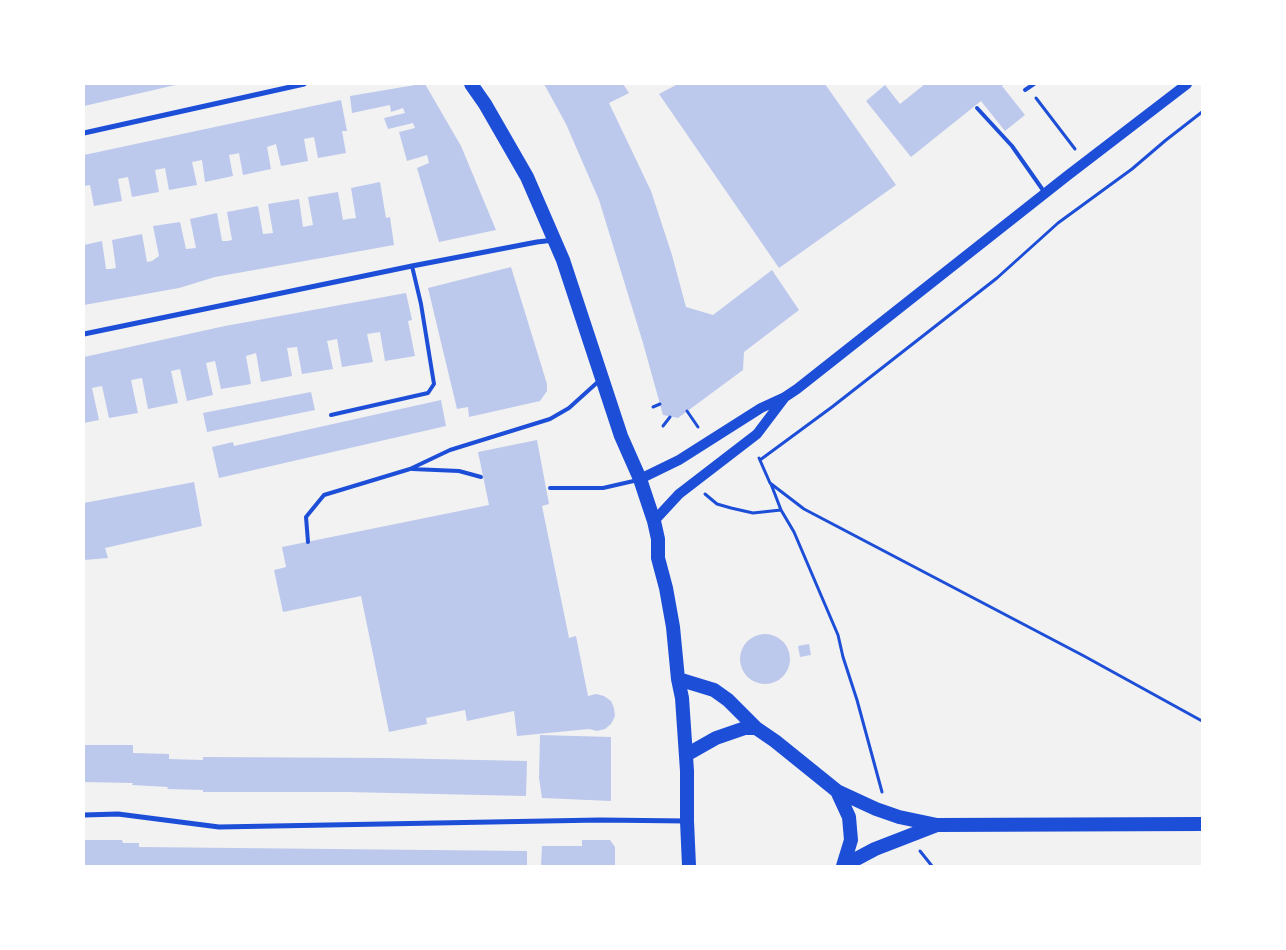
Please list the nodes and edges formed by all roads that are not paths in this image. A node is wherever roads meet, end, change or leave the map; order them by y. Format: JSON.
{"nodes":[{"id":1,"x":304,"y":84,"type":"edge"},
{"id":2,"x":471,"y":84,"type":"edge"},
{"id":3,"x":1034,"y":84,"type":"edge"},
{"id":4,"x":1187,"y":84,"type":"edge"},
{"id":5,"x":1027,"y":89,"type":"road end"},
{"id":6,"x":977,"y":108,"type":"dead end"},
{"id":7,"x":84,"y":133,"type":"edge"},
{"id":8,"x":1045,"y":193,"type":"junction"},
{"id":9,"x":554,"y":240,"type":"junction"},
{"id":10,"x":412,"y":266,"type":"junction"},
{"id":11,"x":84,"y":334,"type":"edge"},
{"id":12,"x":602,"y":378,"type":"junction"},
{"id":13,"x":785,"y":396,"type":"junction"},
{"id":14,"x":331,"y":415,"type":"dead end"},
{"id":15,"x":410,"y":469,"type":"junction"},
{"id":16,"x":482,"y":477,"type":"dead end"},
{"id":17,"x":640,"y":479,"type":"junction"},
{"id":18,"x":550,"y":488,"type":"dead end"},
{"id":19,"x":654,"y":521,"type":"junction"},
{"id":20,"x":308,"y":542,"type":"dead end"},
{"id":21,"x":678,"y":679,"type":"junction"},
{"id":22,"x":756,"y":728,"type":"junction"},
{"id":23,"x":686,"y":756,"type":"junction"},
{"id":24,"x":836,"y":791,"type":"junction"},
{"id":25,"x":84,"y":815,"type":"edge"},
{"id":26,"x":686,"y":821,"type":"junction"},
{"id":27,"x":1202,"y":824,"type":"edge"},
{"id":28,"x":937,"y":825,"type":"junction"},
{"id":29,"x":689,"y":866,"type":"edge"},
{"id":30,"x":843,"y":866,"type":"edge"}],
"edges":[{"from":1,"to":7,"type":"street"},
{"from":2,"to":9,"type":"highway"},
{"from":3,"to":5,"type":"lane"},
{"from":4,"to":8,"type":"main road"},
{"from":6,"to":8,"type":"lane"},
{"from":8,"to":13,"type":"main road"},
{"from":9,"to":10,"type":"street"},
{"from":9,"to":12,"type":"highway"},
{"from":10,"to":11,"type":"street"},
{"from":10,"to":14,"type":"lane"},
{"from":12,"to":15,"type":"lane"},
{"from":12,"to":17,"type":"highway"},
{"from":13,"to":17,"type":"main road"},
{"from":13,"to":19,"type":"main road"},
{"from":15,"to":16,"type":"lane"},
{"from":15,"to":20,"type":"lane"},
{"from":17,"to":18,"type":"lane"},
{"from":17,"to":19,"type":"highway"},
{"from":19,"to":21,"type":"highway"},
{"from":21,"to":22,"type":"highway"},
{"from":21,"to":23,"type":"highway"},
{"from":22,"to":23,"type":"highway"},
{"from":22,"to":24,"type":"highway"},
{"from":23,"to":26,"type":"highway"},
{"from":24,"to":28,"type":"highway"},
{"from":24,"to":30,"type":"highway"},
{"from":25,"to":26,"type":"street"},
{"from":26,"to":29,"type":"highway"},
{"from":27,"to":28,"type":"highway"},
{"from":28,"to":30,"type":"highway"}]}
